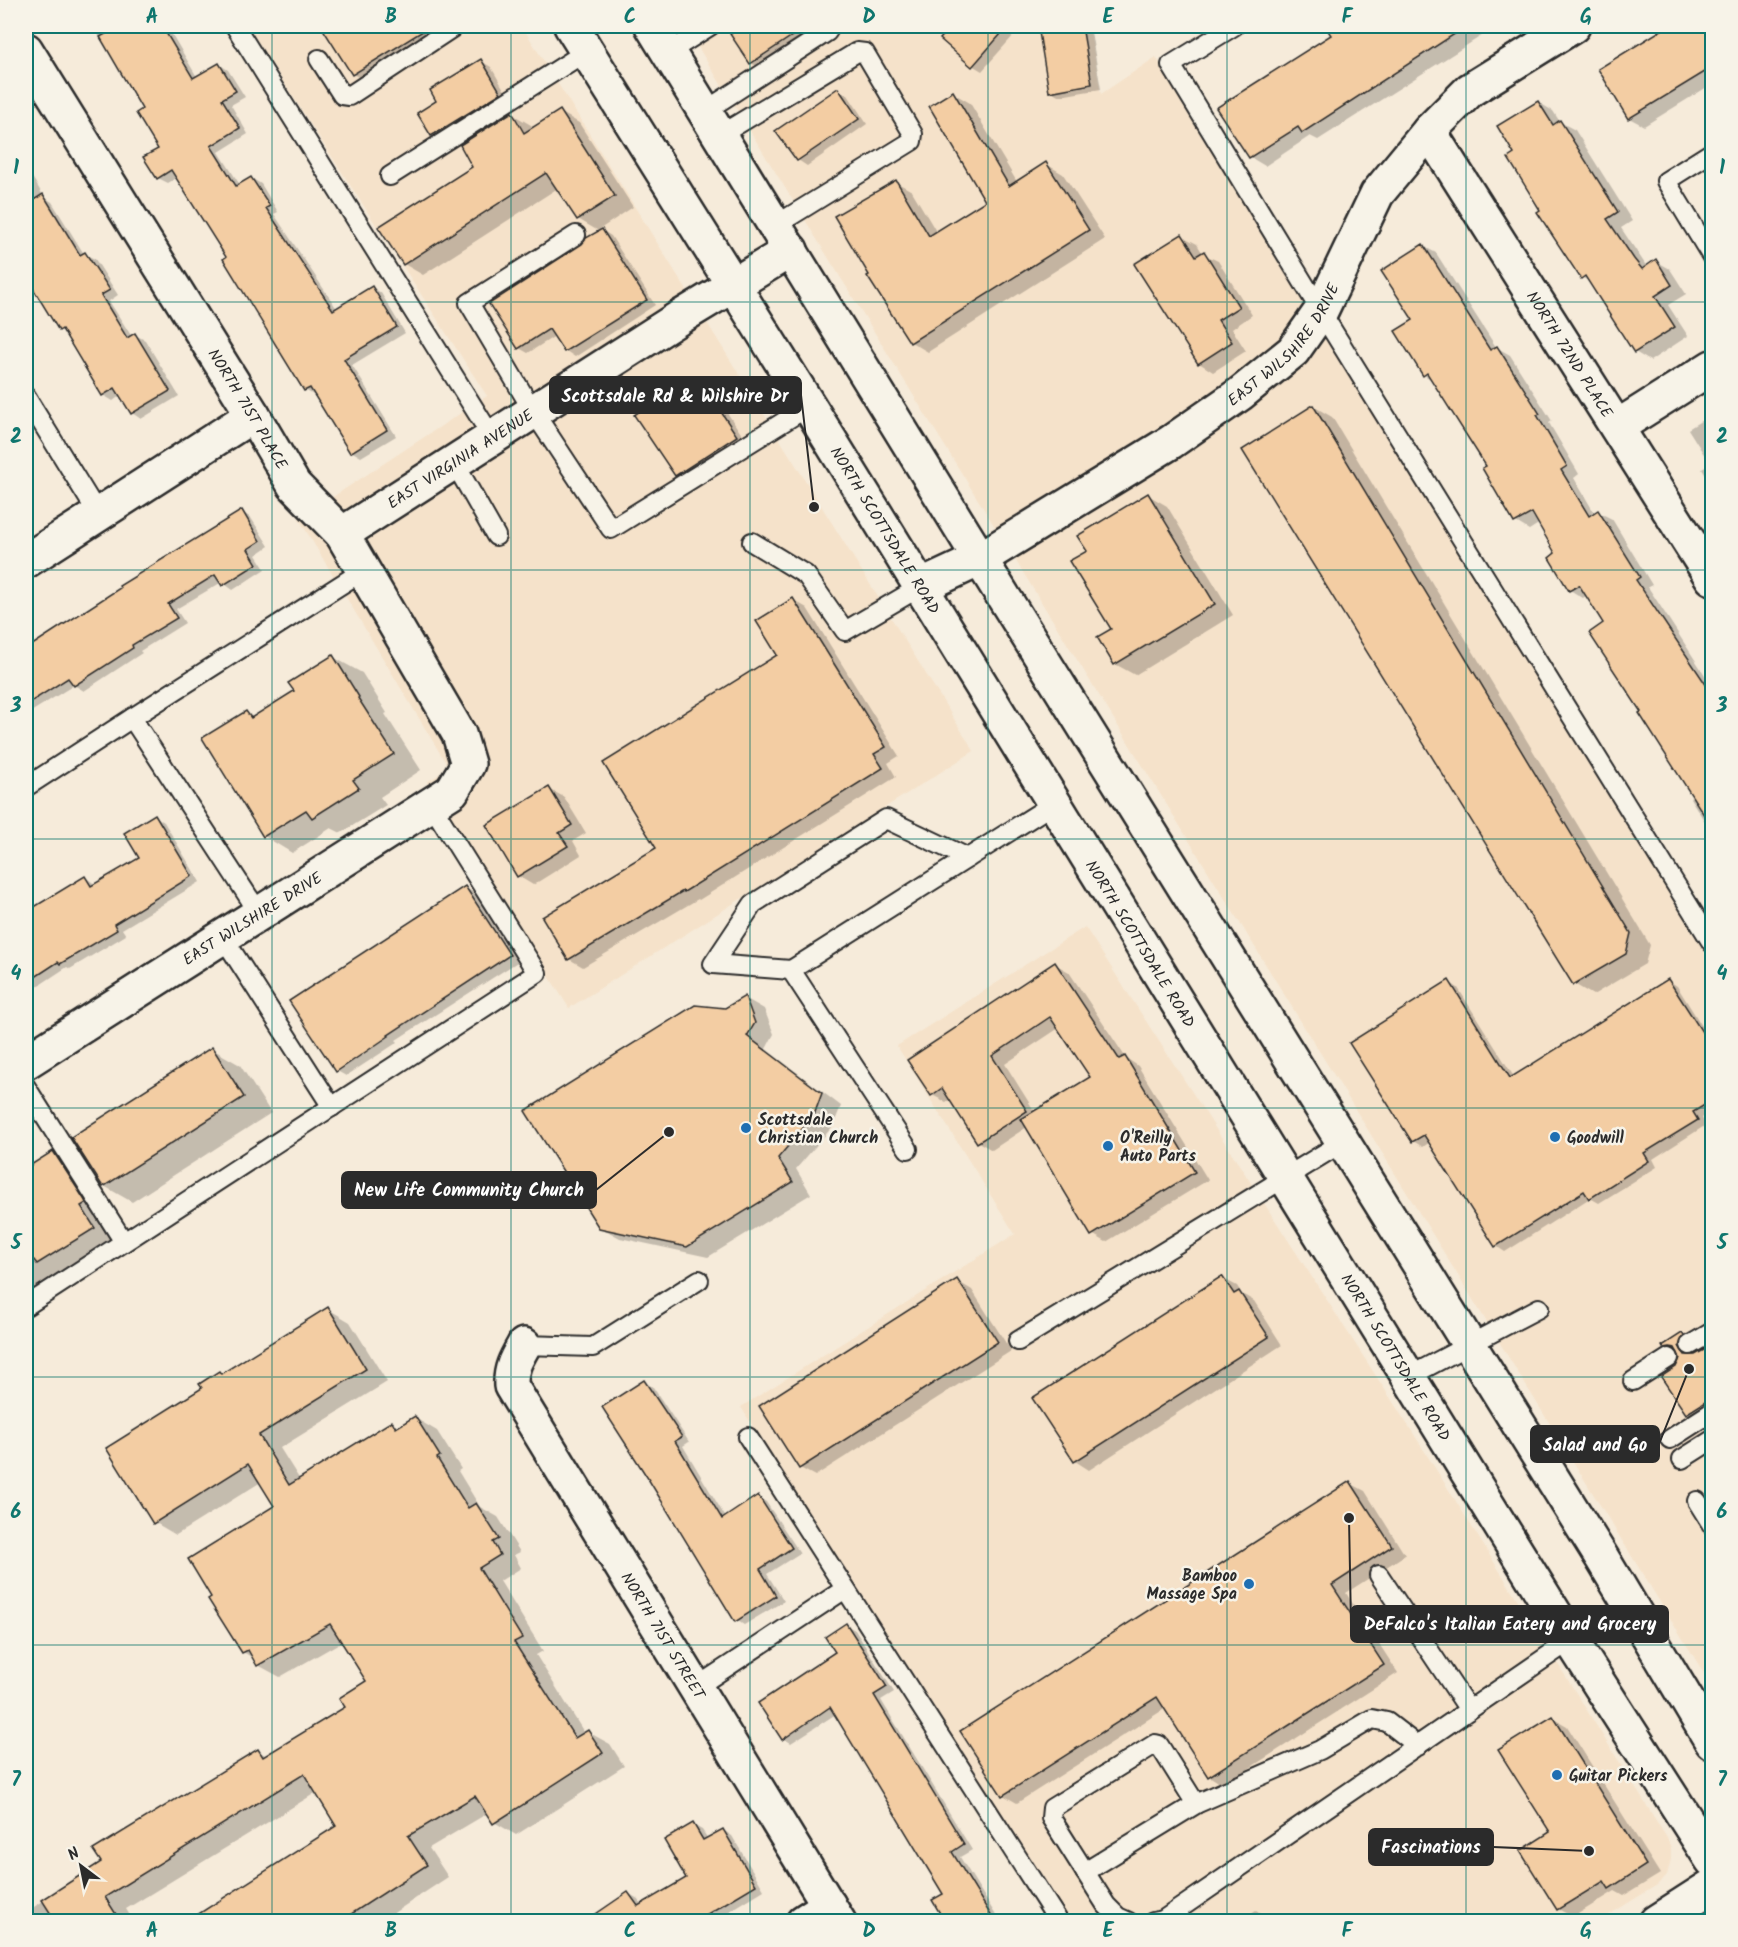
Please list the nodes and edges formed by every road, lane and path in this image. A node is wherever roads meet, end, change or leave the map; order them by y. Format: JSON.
{"nodes":[{"id":1,"x":235,"y":26,"type":"edge"},
{"id":2,"x":455,"y":26,"type":"edge"},
{"id":3,"x":710,"y":26,"type":"edge"},
{"id":4,"x":829,"y":26,"type":"edge"},
{"id":5,"x":1234,"y":26,"type":"edge"},
{"id":6,"x":1573,"y":26,"type":"edge"},
{"id":7,"x":579,"y":38,"type":"edge"},
{"id":8,"x":661,"y":39,"type":"edge"},
{"id":9,"x":26,"y":50,"type":"edge"},
{"id":10,"x":319,"y":58,"type":"dead end"},
{"id":11,"x":713,"y":123,"type":"junction"},
{"id":12,"x":1429,"y":131,"type":"junction"},
{"id":13,"x":1713,"y":152,"type":"edge"},
{"id":14,"x":390,"y":177,"type":"dead end"},
{"id":15,"x":576,"y":235,"type":"dead end"},
{"id":16,"x":784,"y":237,"type":"junction"},
{"id":17,"x":1713,"y":257,"type":"edge"},
{"id":18,"x":733,"y":285,"type":"junction"},
{"id":19,"x":1321,"y":311,"type":"junction"},
{"id":20,"x":1713,"y":367,"type":"edge"},
{"id":21,"x":26,"y":397,"type":"edge"},
{"id":22,"x":809,"y":406,"type":"junction"},
{"id":23,"x":534,"y":411,"type":"junction"},
{"id":24,"x":253,"y":415,"type":"junction"},
{"id":25,"x":1617,"y":427,"type":"junction"},
{"id":26,"x":492,"y":437,"type":"junction"},
{"id":27,"x":454,"y":462,"type":"junction"},
{"id":28,"x":99,"y":514,"type":"junction"},
{"id":29,"x":342,"y":534,"type":"junction"},
{"id":30,"x":496,"y":536,"type":"dead end"},
{"id":31,"x":752,"y":542,"type":"dead end"},
{"id":32,"x":980,"y":560,"type":"junction"},
{"id":33,"x":26,"y":561,"type":"edge"},
{"id":34,"x":364,"y":570,"type":"junction"},
{"id":35,"x":1713,"y":578,"type":"edge"},
{"id":36,"x":920,"y":587,"type":"junction"},
{"id":37,"x":132,"y":718,"type":"junction"},
{"id":38,"x":468,"y":764,"type":"joint"},
{"id":39,"x":26,"y":787,"type":"edge"},
{"id":40,"x":431,"y":804,"type":"junction"},
{"id":41,"x":1053,"y":804,"type":"junction"},
{"id":42,"x":968,"y":858,"type":"junction"},
{"id":43,"x":260,"y":913,"type":"junction"},
{"id":44,"x":223,"y":936,"type":"junction"},
{"id":45,"x":1713,"y":943,"type":"edge"},
{"id":46,"x":791,"y":970,"type":"junction"},
{"id":47,"x":26,"y":1062,"type":"edge"},
{"id":48,"x":26,"y":1087,"type":"edge"},
{"id":49,"x":332,"y":1107,"type":"junction"},
{"id":50,"x":1343,"y":1142,"type":"junction"},
{"id":51,"x":908,"y":1149,"type":"dead end"},
{"id":52,"x":1285,"y":1179,"type":"junction"},
{"id":53,"x":124,"y":1242,"type":"junction"},
{"id":54,"x":699,"y":1280,"type":"dead end"},
{"id":55,"x":26,"y":1306,"type":"edge"},
{"id":56,"x":1539,"y":1308,"type":"dead end"},
{"id":57,"x":1713,"y":1332,"type":"edge"},
{"id":58,"x":1018,"y":1341,"type":"dead end"},
{"id":59,"x":1469,"y":1344,"type":"junction"},
{"id":60,"x":524,"y":1345,"type":"joint"},
{"id":61,"x":1690,"y":1345,"type":"dead end"},
{"id":62,"x":1670,"y":1358,"type":"dead end"},
{"id":63,"x":1408,"y":1377,"type":"junction"},
{"id":64,"x":1633,"y":1381,"type":"dead end"},
{"id":65,"x":1713,"y":1412,"type":"edge"},
{"id":66,"x":748,"y":1437,"type":"dead end"},
{"id":67,"x":1670,"y":1438,"type":"dead end"},
{"id":68,"x":1713,"y":1440,"type":"edge"},
{"id":69,"x":1682,"y":1459,"type":"dead end"},
{"id":70,"x":1697,"y":1501,"type":"dead end"},
{"id":71,"x":1713,"y":1525,"type":"edge"},
{"id":72,"x":1379,"y":1575,"type":"dead end"},
{"id":73,"x":845,"y":1589,"type":"junction"},
{"id":74,"x":1571,"y":1640,"type":"junction"},
{"id":75,"x":695,"y":1688,"type":"junction"},
{"id":76,"x":1469,"y":1710,"type":"junction"},
{"id":77,"x":1713,"y":1742,"type":"edge"},
{"id":78,"x":1418,"y":1746,"type":"junction"},
{"id":79,"x":1196,"y":1804,"type":"junction"},
{"id":80,"x":1713,"y":1860,"type":"edge"},
{"id":81,"x":1085,"y":1872,"type":"junction"},
{"id":82,"x":1713,"y":1886,"type":"edge"},
{"id":83,"x":824,"y":1916,"type":"edge"},
{"id":84,"x":1059,"y":1922,"type":"edge"},
{"id":85,"x":1129,"y":1922,"type":"edge"},
{"id":86,"x":1154,"y":1922,"type":"edge"},
{"id":87,"x":1656,"y":1922,"type":"edge"}],
"edges":[{"from":1,"to":26,"type":"lane"},
{"from":2,"to":10,"type":"lane"},
{"from":3,"to":8,"type":"lane"},
{"from":4,"to":11,"type":"lane"},
{"from":5,"to":19,"type":"lane"},
{"from":6,"to":12,"type":"street","name":"EAST WILSHIRE DRIVE"},
{"from":7,"to":14,"type":"lane"},
{"from":7,"to":18,"type":"street","name":"NORTH SCOTTSDALE ROAD"},
{"from":8,"to":11,"type":"street"},
{"from":9,"to":24,"type":"street","name":"NORTH 71ST PLACE"},
{"from":11,"to":16,"type":"street"},
{"from":11,"to":16,"type":"lane"},
{"from":12,"to":19,"type":"street","name":"EAST WILSHIRE DRIVE"},
{"from":12,"to":25,"type":"street","name":"NORTH 72ND PLACE"},
{"from":13,"to":17,"type":"lane"},
{"from":15,"to":23,"type":"lane"},
{"from":16,"to":18,"type":"street","name":"EAST VIRGINIA AVENUE"},
{"from":16,"to":32,"type":"street"},
{"from":18,"to":22,"type":"street","name":"NORTH SCOTTSDALE ROAD"},
{"from":18,"to":23,"type":"street","name":"EAST VIRGINIA AVENUE"},
{"from":19,"to":32,"type":"street","name":"EAST WILSHIRE DRIVE"},
{"from":19,"to":45,"type":"lane"},
{"from":20,"to":25,"type":"street"},
{"from":21,"to":28,"type":"lane"},
{"from":22,"to":23,"type":"lane"},
{"from":22,"to":36,"type":"street","name":"NORTH SCOTTSDALE ROAD"},
{"from":23,"to":26,"type":"street","name":"EAST VIRGINIA AVENUE"},
{"from":24,"to":28,"type":"street"},
{"from":24,"to":29,"type":"street","name":"NORTH 71ST PLACE"},
{"from":25,"to":35,"type":"street","name":"NORTH 72ND PLACE"},
{"from":26,"to":27,"type":"street","name":"EAST VIRGINIA AVENUE"},
{"from":27,"to":29,"type":"street","name":"EAST VIRGINIA AVENUE"},
{"from":27,"to":30,"type":"lane"},
{"from":28,"to":33,"type":"street"},
{"from":29,"to":34,"type":"street","name":"NORTH 71ST PLACE"},
{"from":31,"to":36,"type":"lane"},
{"from":32,"to":36,"type":"street","name":"EAST WILSHIRE DRIVE"},
{"from":32,"to":50,"type":"street"},
{"from":34,"to":37,"type":"lane"},
{"from":34,"to":38,"type":"street","name":"NORTH 71ST PLACE"},
{"from":36,"to":41,"type":"street","name":"NORTH SCOTTSDALE ROAD"},
{"from":37,"to":39,"type":"lane"},
{"from":37,"to":43,"type":"lane"},
{"from":38,"to":40,"type":"street","name":"EAST WILSHIRE DRIVE"},
{"from":40,"to":43,"type":"street","name":"EAST WILSHIRE DRIVE"},
{"from":40,"to":49,"type":"lane"},
{"from":41,"to":42,"type":"lane"},
{"from":41,"to":52,"type":"street","name":"NORTH SCOTTSDALE ROAD"},
{"from":42,"to":46,"type":"lane"},
{"from":42,"to":46,"type":"lane"},
{"from":43,"to":44,"type":"street","name":"EAST WILSHIRE DRIVE"},
{"from":44,"to":47,"type":"street","name":"EAST WILSHIRE DRIVE"},
{"from":44,"to":49,"type":"lane"},
{"from":46,"to":51,"type":"lane"},
{"from":48,"to":53,"type":"lane"},
{"from":49,"to":53,"type":"lane"},
{"from":50,"to":52,"type":"lane"},
{"from":50,"to":59,"type":"street"},
{"from":52,"to":58,"type":"lane"},
{"from":52,"to":63,"type":"street","name":"NORTH SCOTTSDALE ROAD"},
{"from":53,"to":55,"type":"lane"},
{"from":54,"to":60,"type":"lane"},
{"from":56,"to":59,"type":"lane"},
{"from":57,"to":61,"type":"lane"},
{"from":59,"to":63,"type":"lane"},
{"from":59,"to":77,"type":"street"},
{"from":60,"to":75,"type":"street","name":"NORTH 71ST STREET"},
{"from":62,"to":64,"type":"lane"},
{"from":63,"to":74,"type":"street","name":"NORTH SCOTTSDALE ROAD"},
{"from":65,"to":67,"type":"lane"},
{"from":66,"to":73,"type":"lane"},
{"from":68,"to":69,"type":"lane"},
{"from":70,"to":71,"type":"lane"},
{"from":72,"to":76,"type":"lane"},
{"from":73,"to":75,"type":"lane"},
{"from":73,"to":84,"type":"lane"},
{"from":74,"to":76,"type":"lane"},
{"from":74,"to":80,"type":"street","name":"NORTH SCOTTSDALE ROAD"},
{"from":75,"to":83,"type":"street","name":"NORTH 71ST STREET"},
{"from":76,"to":78,"type":"lane"},
{"from":78,"to":79,"type":"lane"},
{"from":78,"to":86,"type":"lane"},
{"from":79,"to":81,"type":"lane"},
{"from":79,"to":81,"type":"lane"},
{"from":81,"to":85,"type":"lane"},
{"from":82,"to":87,"type":"street"}]}
